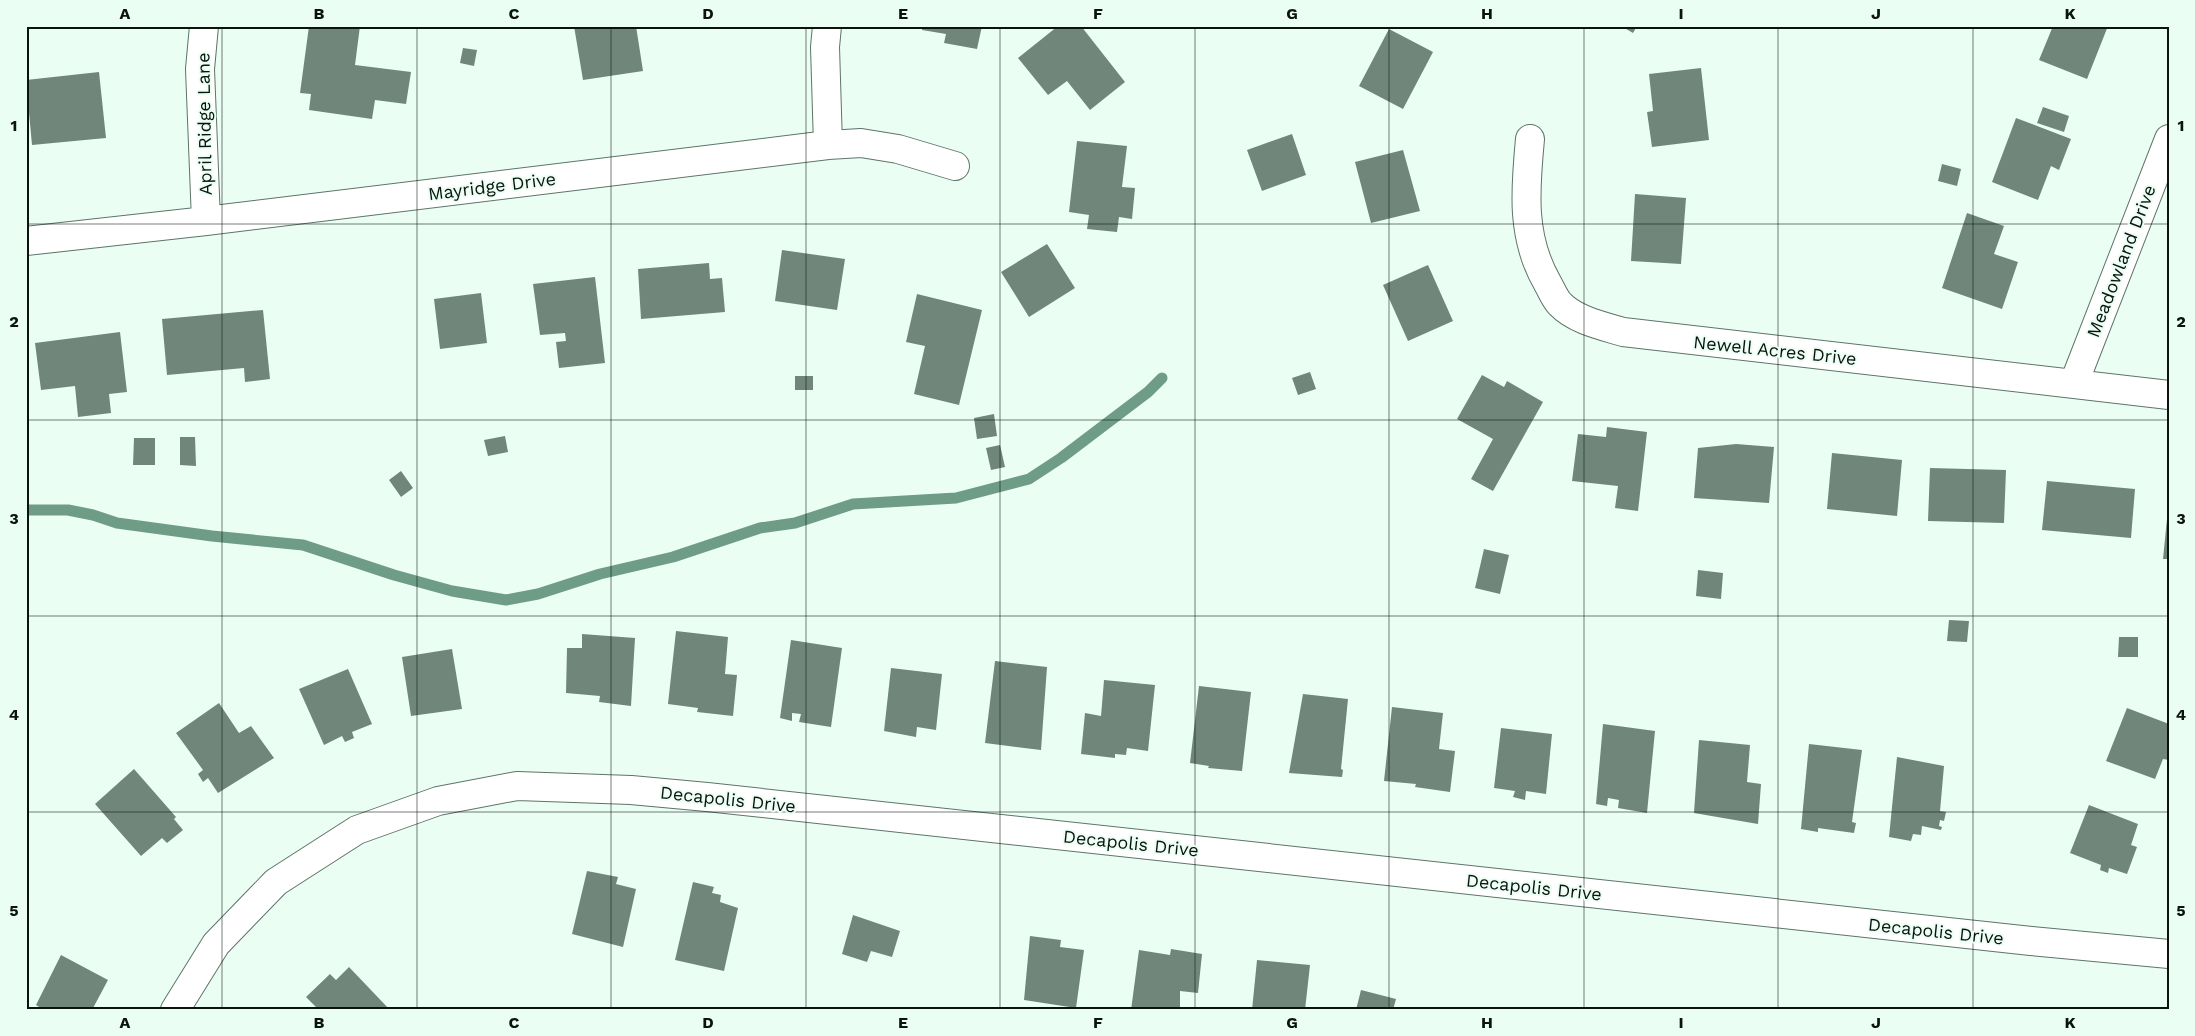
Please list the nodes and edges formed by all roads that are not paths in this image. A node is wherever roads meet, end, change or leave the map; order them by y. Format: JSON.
{"nodes":[{"id":1,"x":204,"y":26,"type":"edge"},
{"id":2,"x":827,"y":26,"type":"edge"},
{"id":3,"x":1530,"y":139,"type":"dead end"},
{"id":4,"x":2169,"y":140,"type":"edge"},
{"id":5,"x":828,"y":145,"type":"junction"},
{"id":6,"x":955,"y":166,"type":"dead end"},
{"id":7,"x":206,"y":221,"type":"junction"},
{"id":8,"x":26,"y":241,"type":"edge"},
{"id":9,"x":2074,"y":383,"type":"junction"},
{"id":10,"x":2169,"y":395,"type":"edge"},
{"id":11,"x":2169,"y":954,"type":"edge"},
{"id":12,"x":175,"y":1010,"type":"edge"}],
"edges":[{"from":1,"to":7,"type":"street","name":"April Ridge Lane"},
{"from":2,"to":5,"type":"street"},
{"from":3,"to":9,"type":"street","name":"Newell Acres Drive"},
{"from":4,"to":9,"type":"street","name":"Meadowland Drive"},
{"from":5,"to":6,"type":"street","name":"Mayridge Drive"},
{"from":5,"to":7,"type":"street","name":"Mayridge Drive"},
{"from":7,"to":8,"type":"street","name":"Mayridge Drive"},
{"from":9,"to":10,"type":"street","name":"Newell Acres Drive"},
{"from":11,"to":12,"type":"street","name":"Decapolis Drive"}]}
